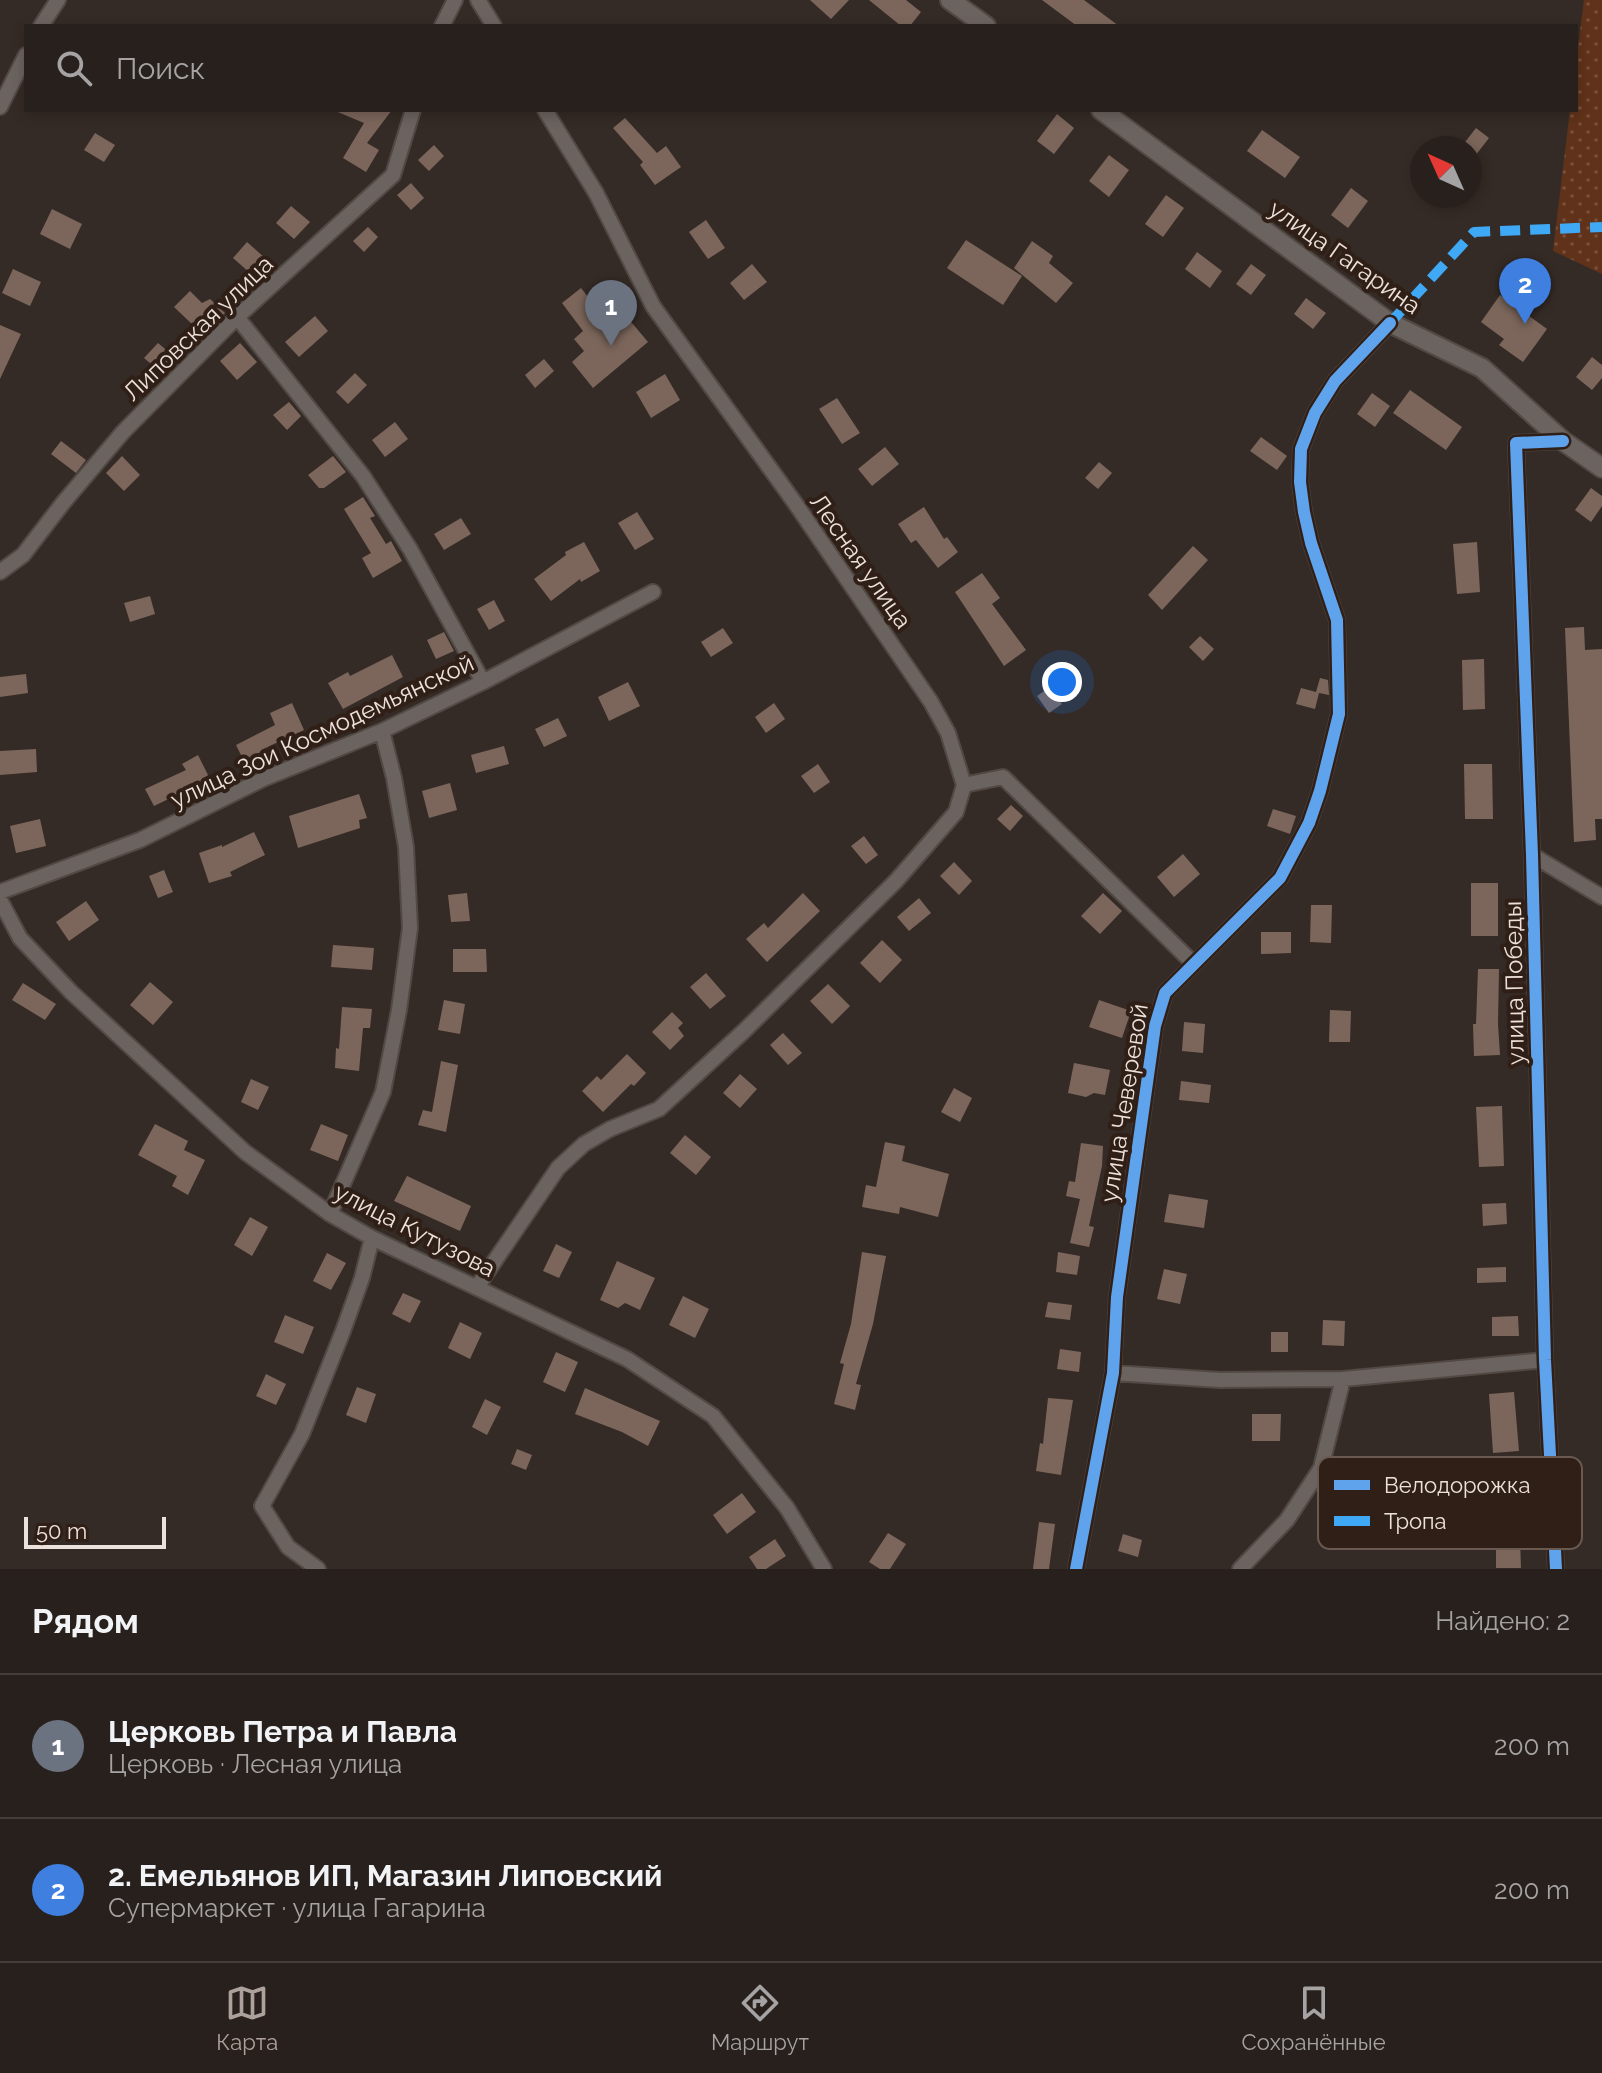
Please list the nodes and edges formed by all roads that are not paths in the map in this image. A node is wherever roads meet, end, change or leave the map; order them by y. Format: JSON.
{"nodes":[{"id":1,"x":58,"y":0,"type":"edge"},
{"id":2,"x":455,"y":0,"type":"edge"},
{"id":3,"x":478,"y":0,"type":"edge"},
{"id":4,"x":950,"y":0,"type":"edge"},
{"id":5,"x":42,"y":24,"type":"edge"},
{"id":6,"x":443,"y":24,"type":"edge"},
{"id":7,"x":493,"y":24,"type":"edge"},
{"id":8,"x":983,"y":24,"type":"edge"},
{"id":9,"x":24,"y":59,"type":"edge"},
{"id":10,"x":0,"y":107,"type":"edge"},
{"id":11,"x":412,"y":112,"type":"edge"},
{"id":12,"x":546,"y":112,"type":"edge"},
{"id":13,"x":1104,"y":112,"type":"edge"},
{"id":14,"x":237,"y":317,"type":"junction"},
{"id":15,"x":1390,"y":323,"type":"junction"},
{"id":16,"x":1563,"y":441,"type":"junction"},
{"id":17,"x":1602,"y":468,"type":"edge"},
{"id":18,"x":0,"y":572,"type":"edge"},
{"id":19,"x":653,"y":592,"type":"dead end"},
{"id":20,"x":483,"y":682,"type":"junction"},
{"id":21,"x":382,"y":731,"type":"junction"},
{"id":22,"x":964,"y":785,"type":"junction"},
{"id":23,"x":1532,"y":855,"type":"junction"},
{"id":24,"x":0,"y":892,"type":"edge"},
{"id":25,"x":1602,"y":897,"type":"edge"},
{"id":26,"x":0,"y":900,"type":"edge"},
{"id":27,"x":1193,"y":963,"type":"junction"},
{"id":28,"x":330,"y":1214,"type":"junction"},
{"id":29,"x":372,"y":1238,"type":"junction"},
{"id":30,"x":477,"y":1287,"type":"junction"},
{"id":31,"x":1545,"y":1360,"type":"junction"},
{"id":32,"x":1113,"y":1373,"type":"junction"},
{"id":33,"x":1343,"y":1379,"type":"junction"},
{"id":34,"x":1324,"y":1457,"type":"edge"},
{"id":35,"x":1550,"y":1457,"type":"edge"},
{"id":36,"x":1318,"y":1473,"type":"edge"},
{"id":37,"x":1555,"y":1549,"type":"edge"},
{"id":38,"x":318,"y":1569,"type":"edge"},
{"id":39,"x":824,"y":1569,"type":"edge"},
{"id":40,"x":1076,"y":1569,"type":"edge"},
{"id":41,"x":1240,"y":1569,"type":"edge"},
{"id":42,"x":1556,"y":1569,"type":"edge"}],
"edges":[{"from":1,"to":5,"type":"street"},
{"from":2,"to":6,"type":"street"},
{"from":3,"to":7,"type":"street"},
{"from":4,"to":8,"type":"street"},
{"from":9,"to":10,"type":"street"},
{"from":11,"to":14,"type":"street","name":"Липовская улица"},
{"from":12,"to":22,"type":"street","name":"Лесная улица"},
{"from":13,"to":15,"type":"street","name":"улица Гагарина"},
{"from":14,"to":18,"type":"street","name":"Липовская улица"},
{"from":14,"to":20,"type":"street"},
{"from":15,"to":16,"type":"street","name":"улица Гагарина"},
{"from":15,"to":27,"type":"street","name":"улица Чеверевой"},
{"from":16,"to":17,"type":"street","name":"улица Гагарина"},
{"from":16,"to":23,"type":"street","name":"улица Победы"},
{"from":19,"to":20,"type":"street","name":"улица Зои Космодемьянской"},
{"from":20,"to":21,"type":"street","name":"улица Зои Космодемьянской"},
{"from":21,"to":24,"type":"street","name":"улица Зои Космодемьянской"},
{"from":21,"to":28,"type":"street"},
{"from":22,"to":27,"type":"street"},
{"from":22,"to":30,"type":"street"},
{"from":23,"to":25,"type":"street"},
{"from":23,"to":31,"type":"street","name":"улица Победы"},
{"from":26,"to":28,"type":"street","name":"улица Кутузова"},
{"from":27,"to":32,"type":"street","name":"улица Чеверевой"},
{"from":28,"to":29,"type":"street","name":"улица Кутузова"},
{"from":29,"to":30,"type":"street","name":"улица Кутузова"},
{"from":29,"to":38,"type":"street"},
{"from":30,"to":39,"type":"street","name":"улица Кутузова"},
{"from":31,"to":33,"type":"street"},
{"from":31,"to":35,"type":"street","name":"улица Победы"},
{"from":32,"to":33,"type":"street"},
{"from":32,"to":40,"type":"street","name":"улица Чеверевой"},
{"from":33,"to":34,"type":"street"},
{"from":36,"to":41,"type":"street"},
{"from":37,"to":42,"type":"street","name":"улица Победы"}]}
